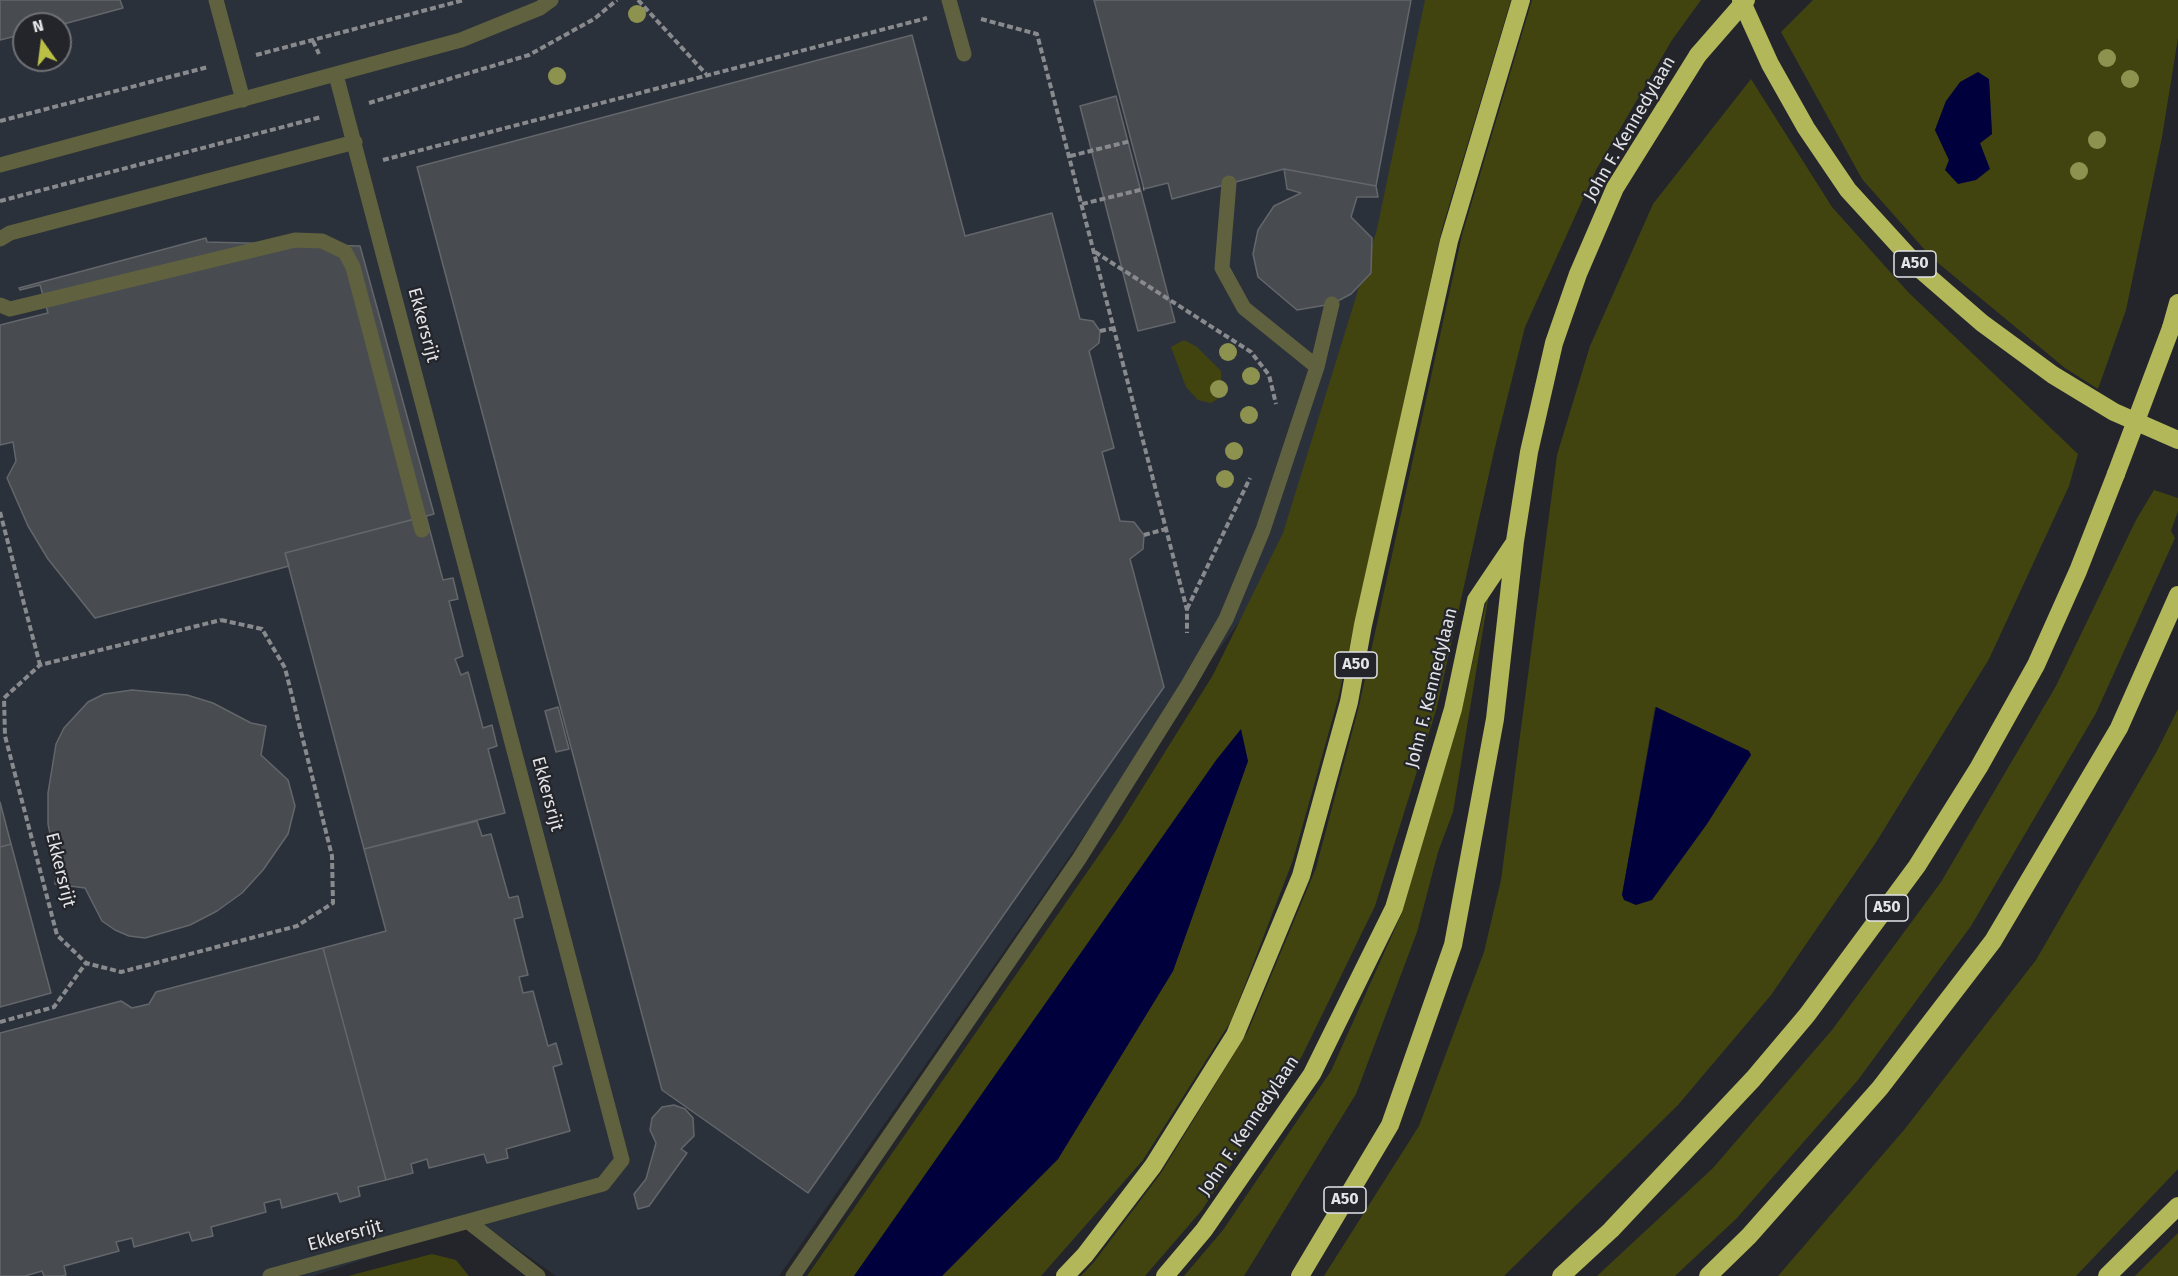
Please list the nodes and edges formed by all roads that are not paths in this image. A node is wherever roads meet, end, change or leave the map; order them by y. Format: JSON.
{"nodes":[{"id":1,"x":216,"y":0,"type":"edge"},
{"id":2,"x":551,"y":0,"type":"edge"},
{"id":3,"x":1521,"y":0,"type":"edge"},
{"id":4,"x":1744,"y":0,"type":"edge"},
{"id":5,"x":951,"y":6,"type":"edge"},
{"id":6,"x":964,"y":54,"type":"dead end"},
{"id":7,"x":336,"y":75,"type":"junction"},
{"id":8,"x":243,"y":100,"type":"junction"},
{"id":9,"x":354,"y":142,"type":"junction"},
{"id":10,"x":0,"y":165,"type":"edge"},
{"id":11,"x":1230,"y":183,"type":"dead end"},
{"id":12,"x":0,"y":239,"type":"edge"},
{"id":13,"x":2178,"y":303,"type":"edge"},
{"id":14,"x":1332,"y":304,"type":"dead end"},
{"id":15,"x":0,"y":305,"type":"edge"},
{"id":16,"x":1317,"y":367,"type":"junction"},
{"id":17,"x":2178,"y":440,"type":"edge"},
{"id":18,"x":422,"y":530,"type":"dead end"},
{"id":19,"x":1515,"y":541,"type":"junction"},
{"id":20,"x":2178,"y":596,"type":"edge"},
{"id":21,"x":2178,"y":1206,"type":"edge"},
{"id":22,"x":470,"y":1222,"type":"junction"},
{"id":23,"x":270,"y":1276,"type":"edge"},
{"id":24,"x":538,"y":1276,"type":"edge"},
{"id":25,"x":793,"y":1276,"type":"edge"},
{"id":26,"x":1065,"y":1276,"type":"edge"},
{"id":27,"x":1165,"y":1276,"type":"edge"},
{"id":28,"x":1300,"y":1276,"type":"edge"},
{"id":29,"x":1561,"y":1276,"type":"edge"},
{"id":30,"x":1708,"y":1276,"type":"edge"},
{"id":31,"x":2107,"y":1276,"type":"edge"}],
"edges":[{"from":1,"to":8,"type":"street"},
{"from":2,"to":7,"type":"street"},
{"from":3,"to":26,"type":"highway","number":"A50"},
{"from":4,"to":17,"type":"highway","number":"A50"},
{"from":4,"to":19,"type":"highway","name":"John F. Kennedylaan","bridge":true},
{"from":5,"to":6,"type":"street"},
{"from":7,"to":8,"type":"street"},
{"from":7,"to":9,"type":"street","name":"Ekkersrijt"},
{"from":8,"to":10,"type":"street"},
{"from":9,"to":12,"type":"street"},
{"from":9,"to":22,"type":"street","name":"Ekkersrijt"},
{"from":11,"to":16,"type":"street"},
{"from":13,"to":29,"type":"highway","number":"A50","bridge":true},
{"from":14,"to":16,"type":"street"},
{"from":15,"to":18,"type":"street"},
{"from":16,"to":25,"type":"street"},
{"from":19,"to":27,"type":"highway","name":"John F. Kennedylaan"},
{"from":19,"to":28,"type":"highway","number":"A50"},
{"from":20,"to":30,"type":"highway"},
{"from":21,"to":31,"type":"highway"},
{"from":22,"to":23,"type":"street","name":"Ekkersrijt"},
{"from":22,"to":24,"type":"street"}]}
